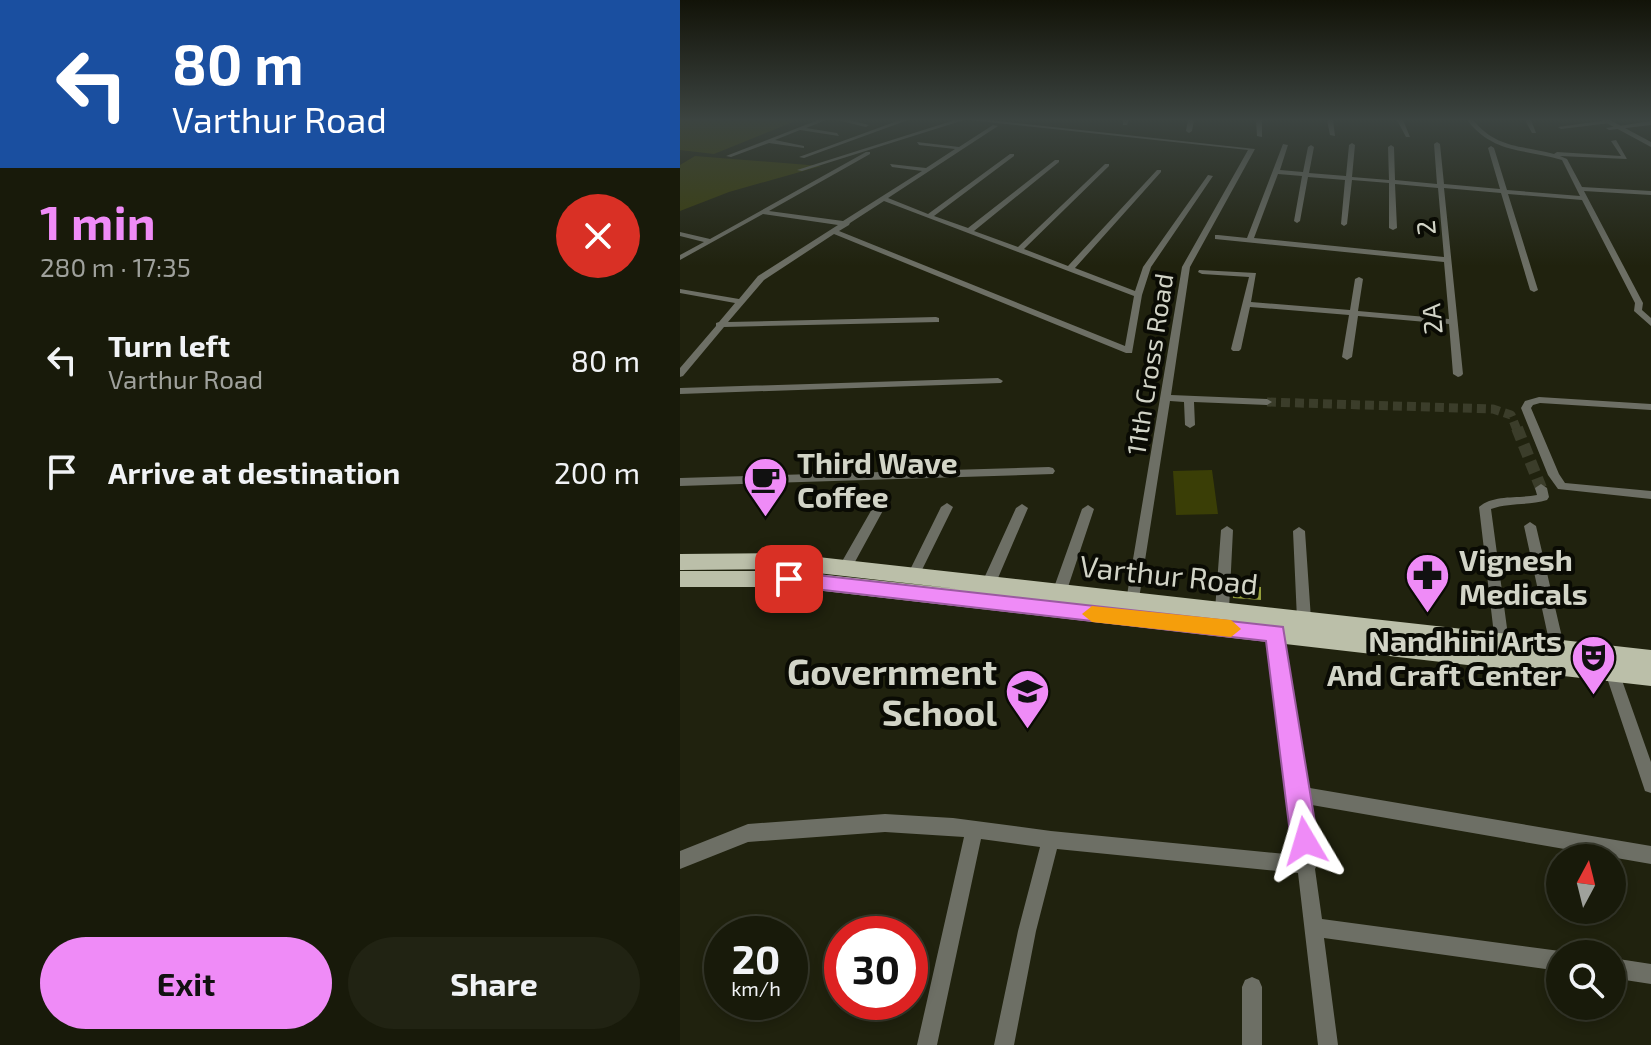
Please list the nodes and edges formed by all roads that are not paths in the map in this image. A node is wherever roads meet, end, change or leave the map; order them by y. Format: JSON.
{"nodes":[{"id":1,"x":804,"y":169,"type":"edge"},
{"id":2,"x":839,"y":169,"type":"edge"},
{"id":3,"x":918,"y":169,"type":"edge"},
{"id":4,"x":993,"y":169,"type":"edge"},
{"id":5,"x":1047,"y":169,"type":"edge"},
{"id":6,"x":1103,"y":169,"type":"edge"},
{"id":7,"x":1241,"y":169,"type":"edge"},
{"id":8,"x":1277,"y":169,"type":"edge"},
{"id":9,"x":1307,"y":169,"type":"edge"},
{"id":10,"x":1350,"y":169,"type":"edge"},
{"id":11,"x":1392,"y":169,"type":"edge"},
{"id":12,"x":1439,"y":169,"type":"edge"},
{"id":13,"x":1501,"y":169,"type":"edge"},
{"id":14,"x":1569,"y":169,"type":"edge"},
{"id":15,"x":800,"y":170,"type":"dead end"},
{"id":16,"x":927,"y":170,"type":"joint"},
{"id":17,"x":1159,"y":171,"type":"dead end"},
{"id":18,"x":1276,"y":172,"type":"junction"},
{"id":19,"x":1306,"y":175,"type":"junction"},
{"id":20,"x":1210,"y":176,"type":"dead end"},
{"id":21,"x":1349,"y":178,"type":"junction"},
{"id":22,"x":1392,"y":182,"type":"junction"},
{"id":23,"x":1441,"y":186,"type":"junction"},
{"id":24,"x":1579,"y":189,"type":"junction"},
{"id":25,"x":1507,"y":191,"type":"junction"},
{"id":26,"x":1651,"y":193,"type":"edge"},
{"id":27,"x":1583,"y":198,"type":"junction"},
{"id":28,"x":886,"y":200,"type":"junction"},
{"id":29,"x":761,"y":212,"type":"junction"},
{"id":30,"x":928,"y":217,"type":"junction"},
{"id":31,"x":1297,"y":221,"type":"dead end"},
{"id":32,"x":847,"y":224,"type":"junction"},
{"id":33,"x":1344,"y":224,"type":"dead end"},
{"id":34,"x":1393,"y":228,"type":"dead end"},
{"id":35,"x":836,"y":232,"type":"junction"},
{"id":36,"x":968,"y":232,"type":"junction"},
{"id":37,"x":680,"y":234,"type":"edge"},
{"id":38,"x":1218,"y":237,"type":"dead end"},
{"id":39,"x":1250,"y":240,"type":"junction"},
{"id":40,"x":711,"y":241,"type":"junction"},
{"id":41,"x":1019,"y":250,"type":"junction"},
{"id":42,"x":680,"y":258,"type":"edge"},
{"id":43,"x":1448,"y":260,"type":"junction"},
{"id":44,"x":1070,"y":269,"type":"junction"},
{"id":45,"x":1202,"y":272,"type":"dead end"},
{"id":46,"x":1359,"y":279,"type":"dead end"},
{"id":47,"x":1534,"y":290,"type":"dead end"},
{"id":48,"x":680,"y":291,"type":"edge"},
{"id":49,"x":1138,"y":295,"type":"junction"},
{"id":50,"x":741,"y":302,"type":"junction"},
{"id":51,"x":1639,"y":303,"type":"junction"},
{"id":52,"x":1247,"y":304,"type":"junction"},
{"id":53,"x":1355,"y":311,"type":"junction"},
{"id":54,"x":1651,"y":312,"type":"edge"},
{"id":55,"x":936,"y":320,"type":"dead end"},
{"id":56,"x":1453,"y":322,"type":"junction"},
{"id":57,"x":1651,"y":323,"type":"edge"},
{"id":58,"x":719,"y":325,"type":"junction"},
{"id":59,"x":1236,"y":349,"type":"dead end"},
{"id":60,"x":1347,"y":357,"type":"dead end"},
{"id":61,"x":680,"y":374,"type":"edge"},
{"id":62,"x":1458,"y":374,"type":"dead end"},
{"id":63,"x":998,"y":381,"type":"dead end"},
{"id":64,"x":680,"y":391,"type":"edge"},
{"id":65,"x":1165,"y":398,"type":"junction"},
{"id":66,"x":1189,"y":399,"type":"junction"},
{"id":67,"x":1267,"y":402,"type":"tunnel mouth"},
{"id":68,"x":1651,"y":407,"type":"edge"},
{"id":69,"x":1190,"y":425,"type":"dead end"},
{"id":70,"x":1049,"y":471,"type":"dead end"},
{"id":71,"x":680,"y":482,"type":"edge"},
{"id":72,"x":1541,"y":488,"type":"dead end"},
{"id":73,"x":1651,"y":495,"type":"edge"},
{"id":74,"x":880,"y":505,"type":"dead end"},
{"id":75,"x":947,"y":507,"type":"dead end"},
{"id":76,"x":1022,"y":508,"type":"dead end"},
{"id":77,"x":1088,"y":509,"type":"dead end"},
{"id":78,"x":1530,"y":526,"type":"dead end"},
{"id":79,"x":1227,"y":530,"type":"dead end"},
{"id":80,"x":1299,"y":531,"type":"dead end"},
{"id":81,"x":680,"y":562,"type":"edge"},
{"id":82,"x":845,"y":568,"type":"junction"},
{"id":83,"x":913,"y":576,"type":"junction"},
{"id":84,"x":680,"y":579,"type":"edge"},
{"id":85,"x":988,"y":585,"type":"junction"},
{"id":86,"x":1059,"y":593,"type":"junction"},
{"id":87,"x":1133,"y":601,"type":"junction"},
{"id":88,"x":1222,"y":610,"type":"junction"},
{"id":89,"x":1304,"y":619,"type":"junction"},
{"id":90,"x":1276,"y":624,"type":"junction"},
{"id":91,"x":1502,"y":643,"type":"junction"},
{"id":92,"x":1558,"y":650,"type":"junction"},
{"id":93,"x":1651,"y":660,"type":"edge"},
{"id":94,"x":1608,"y":663,"type":"junction"},
{"id":95,"x":1651,"y":676,"type":"edge"},
{"id":96,"x":1651,"y":785,"type":"edge"},
{"id":97,"x":1298,"y":794,"type":"junction"},
{"id":98,"x":974,"y":830,"type":"junction"},
{"id":99,"x":1051,"y":840,"type":"junction"},
{"id":100,"x":1651,"y":855,"type":"edge"},
{"id":101,"x":680,"y":860,"type":"edge"},
{"id":102,"x":1308,"y":865,"type":"junction"},
{"id":103,"x":1314,"y":927,"type":"junction"},
{"id":104,"x":1546,"y":959,"type":"edge"},
{"id":105,"x":1626,"y":970,"type":"edge"},
{"id":106,"x":1651,"y":974,"type":"edge"},
{"id":107,"x":1252,"y":987,"type":"dead end"},
{"id":108,"x":927,"y":1045,"type":"edge"},
{"id":109,"x":1004,"y":1045,"type":"edge"},
{"id":110,"x":1252,"y":1045,"type":"edge"},
{"id":111,"x":1328,"y":1045,"type":"edge"}],
"edges":[{"from":1,"to":15,"type":"street"},
{"from":2,"to":29,"type":"street"},
{"from":3,"to":16,"type":"street"},
{"from":4,"to":30,"type":"street"},
{"from":5,"to":36,"type":"street"},
{"from":6,"to":41,"type":"street"},
{"from":7,"to":65,"type":"street","name":"11th Cross Road"},
{"from":8,"to":18,"type":"street"},
{"from":9,"to":19,"type":"street"},
{"from":10,"to":21,"type":"street"},
{"from":11,"to":22,"type":"street"},
{"from":12,"to":23,"type":"street","name":"2"},
{"from":13,"to":25,"type":"street"},
{"from":14,"to":24,"type":"street"},
{"from":16,"to":28,"type":"street"},
{"from":17,"to":44,"type":"street"},
{"from":18,"to":19,"type":"street"},
{"from":18,"to":39,"type":"street"},
{"from":19,"to":21,"type":"street"},
{"from":19,"to":31,"type":"street"},
{"from":20,"to":49,"type":"street"},
{"from":21,"to":22,"type":"street"},
{"from":21,"to":33,"type":"street"},
{"from":22,"to":23,"type":"street"},
{"from":22,"to":34,"type":"street"},
{"from":23,"to":25,"type":"street"},
{"from":23,"to":43,"type":"street","name":"2"},
{"from":24,"to":26,"type":"street"},
{"from":24,"to":27,"type":"street"},
{"from":25,"to":27,"type":"street"},
{"from":25,"to":47,"type":"street"},
{"from":27,"to":51,"type":"street"},
{"from":28,"to":30,"type":"street"},
{"from":28,"to":32,"type":"street"},
{"from":29,"to":32,"type":"street"},
{"from":29,"to":40,"type":"street"},
{"from":30,"to":36,"type":"street"},
{"from":32,"to":35,"type":"street"},
{"from":35,"to":49,"type":"street"},
{"from":35,"to":50,"type":"street"},
{"from":36,"to":41,"type":"street"},
{"from":37,"to":40,"type":"street"},
{"from":38,"to":39,"type":"street"},
{"from":39,"to":43,"type":"street"},
{"from":40,"to":42,"type":"street"},
{"from":41,"to":44,"type":"street"},
{"from":43,"to":56,"type":"street","name":"2A"},
{"from":44,"to":49,"type":"street"},
{"from":45,"to":52,"type":"street"},
{"from":46,"to":53,"type":"street"},
{"from":48,"to":50,"type":"street"},
{"from":50,"to":58,"type":"street"},
{"from":51,"to":54,"type":"street"},
{"from":51,"to":57,"type":"street"},
{"from":52,"to":53,"type":"street"},
{"from":52,"to":59,"type":"street"},
{"from":53,"to":56,"type":"street"},
{"from":53,"to":60,"type":"street"},
{"from":55,"to":58,"type":"street"},
{"from":56,"to":62,"type":"street","name":"2A"},
{"from":58,"to":61,"type":"street"},
{"from":63,"to":64,"type":"street"},
{"from":65,"to":66,"type":"street"},
{"from":65,"to":87,"type":"street","name":"11th Cross Road"},
{"from":66,"to":67,"type":"street"},
{"from":66,"to":69,"type":"street"},
{"from":68,"to":73,"type":"street"},
{"from":70,"to":71,"type":"street"},
{"from":72,"to":91,"type":"street"},
{"from":74,"to":82,"type":"street"},
{"from":75,"to":83,"type":"street"},
{"from":76,"to":85,"type":"street"},
{"from":77,"to":86,"type":"street"},
{"from":78,"to":92,"type":"street"},
{"from":79,"to":88,"type":"street"},
{"from":80,"to":89,"type":"street"},
{"from":81,"to":82,"type":"main road","name":"Varthur Road"},
{"from":82,"to":83,"type":"main road","name":"Varthur Road"},
{"from":83,"to":85,"type":"main road","name":"Varthur Road"},
{"from":84,"to":90,"type":"main road","name":"Varthur Road"},
{"from":85,"to":86,"type":"main road","name":"Varthur Road"},
{"from":86,"to":87,"type":"main road","name":"Varthur Road"},
{"from":87,"to":88,"type":"main road","name":"Varthur Road"},
{"from":88,"to":90,"type":"main road","name":"Varthur Road"},
{"from":89,"to":90,"type":"main road","name":"Varthur Road"},
{"from":89,"to":91,"type":"main road","name":"Varthur Road"},
{"from":90,"to":94,"type":"main road","name":"Varthur Road"},
{"from":90,"to":97,"type":"street"},
{"from":91,"to":92,"type":"main road","name":"Varthur Road"},
{"from":92,"to":94,"type":"main road","name":"Varthur Road"},
{"from":93,"to":94,"type":"main road","name":"Varthur Road"},
{"from":94,"to":95,"type":"main road","name":"Varthur Road"},
{"from":94,"to":96,"type":"street"},
{"from":97,"to":100,"type":"street"},
{"from":97,"to":102,"type":"street"},
{"from":98,"to":99,"type":"street"},
{"from":98,"to":101,"type":"street"},
{"from":98,"to":108,"type":"street"},
{"from":99,"to":102,"type":"street"},
{"from":99,"to":109,"type":"street"},
{"from":102,"to":103,"type":"street"},
{"from":103,"to":104,"type":"street"},
{"from":103,"to":111,"type":"street"},
{"from":105,"to":106,"type":"street"},
{"from":107,"to":110,"type":"street"}]}
